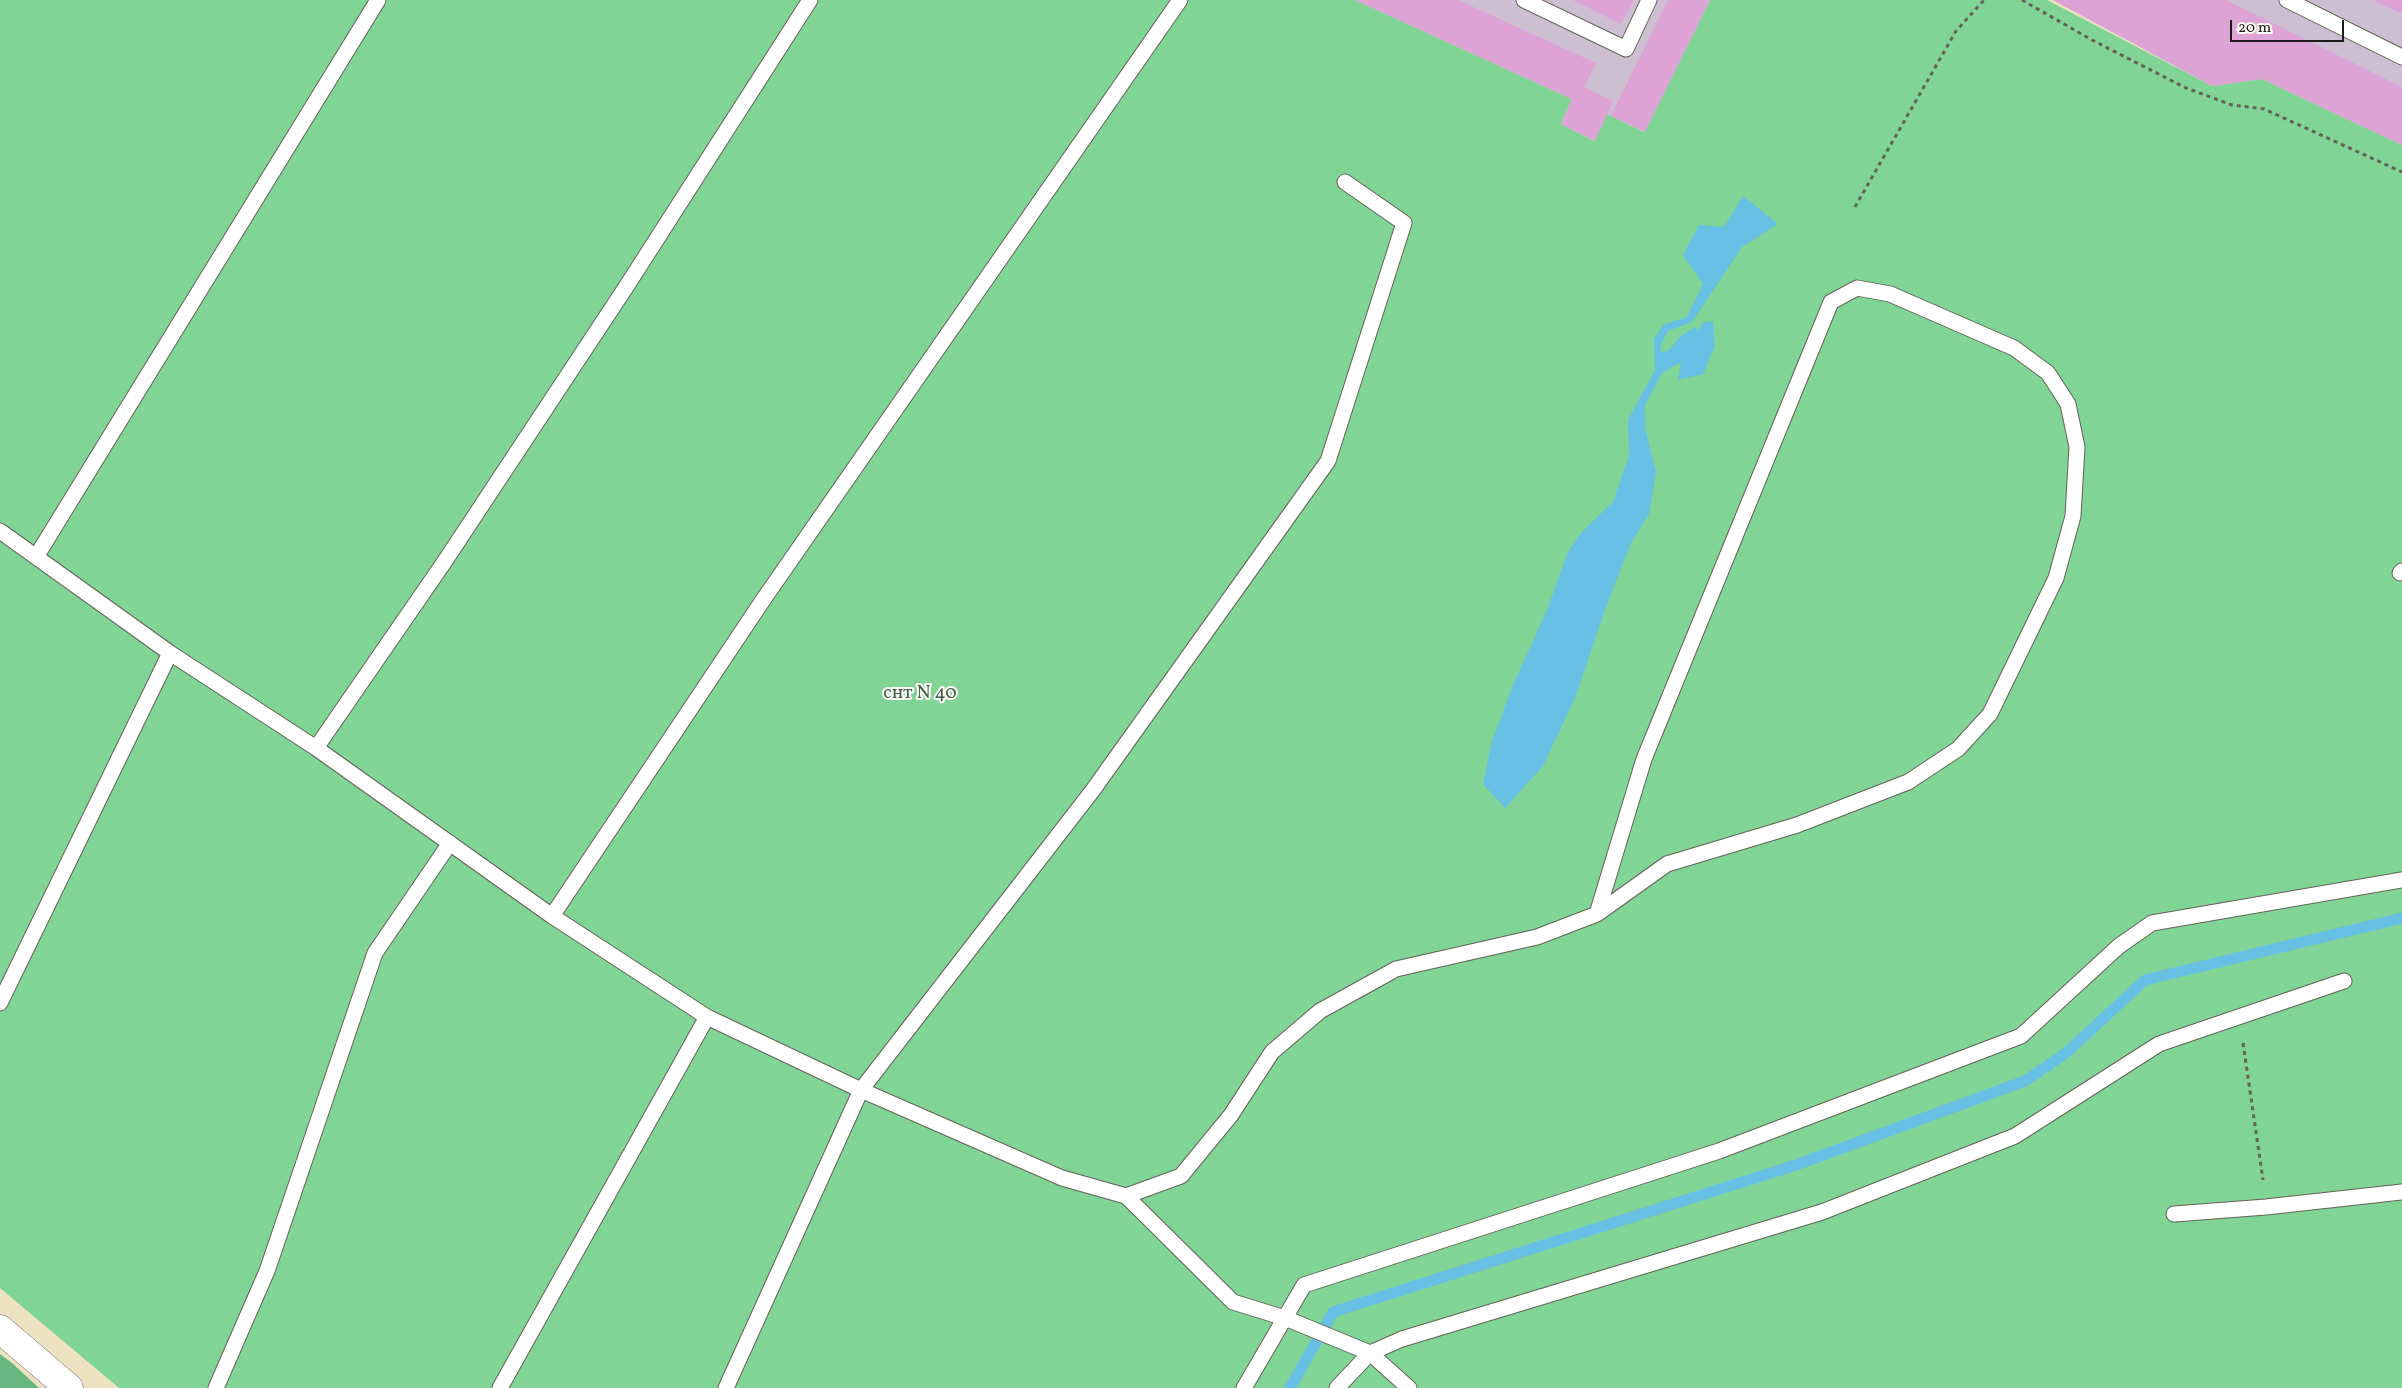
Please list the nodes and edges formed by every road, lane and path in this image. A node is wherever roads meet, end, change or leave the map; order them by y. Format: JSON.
{"nodes":[{"id":1,"x":378,"y":0,"type":"edge"},
{"id":2,"x":810,"y":0,"type":"edge"},
{"id":3,"x":1180,"y":0,"type":"edge"},
{"id":4,"x":1524,"y":0,"type":"edge"},
{"id":5,"x":1649,"y":0,"type":"edge"},
{"id":6,"x":1984,"y":0,"type":"edge"},
{"id":7,"x":2022,"y":0,"type":"edge"},
{"id":8,"x":2287,"y":0,"type":"edge"},
{"id":9,"x":2402,"y":58,"type":"edge"},
{"id":10,"x":2402,"y":172,"type":"edge"},
{"id":11,"x":1345,"y":182,"type":"dead end"},
{"id":12,"x":1855,"y":207,"type":"dead end"},
{"id":13,"x":0,"y":531,"type":"edge"},
{"id":14,"x":36,"y":557,"type":"junction"},
{"id":15,"x":170,"y":653,"type":"junction"},
{"id":16,"x":316,"y":748,"type":"junction"},
{"id":17,"x":450,"y":843,"type":"junction"},
{"id":18,"x":2402,"y":880,"type":"edge"},
{"id":19,"x":1597,"y":914,"type":"junction"},
{"id":20,"x":552,"y":916,"type":"junction"},
{"id":21,"x":2344,"y":981,"type":"dead end"},
{"id":22,"x":0,"y":1003,"type":"edge"},
{"id":23,"x":708,"y":1017,"type":"junction"},
{"id":24,"x":2239,"y":1018,"type":"junction"},
{"id":25,"x":861,"y":1090,"type":"junction"},
{"id":26,"x":2402,"y":1192,"type":"edge"},
{"id":27,"x":1126,"y":1196,"type":"junction"},
{"id":28,"x":2266,"y":1207,"type":"junction"},
{"id":29,"x":2174,"y":1214,"type":"dead end"},
{"id":30,"x":1285,"y":1318,"type":"junction"},
{"id":31,"x":0,"y":1330,"type":"edge"},
{"id":32,"x":1370,"y":1353,"type":"junction"},
{"id":33,"x":69,"y":1388,"type":"edge"},
{"id":34,"x":216,"y":1388,"type":"edge"},
{"id":35,"x":500,"y":1388,"type":"edge"},
{"id":36,"x":726,"y":1388,"type":"edge"},
{"id":37,"x":1244,"y":1388,"type":"edge"},
{"id":38,"x":1337,"y":1388,"type":"edge"},
{"id":39,"x":1408,"y":1388,"type":"edge"}],
"edges":[{"from":1,"to":14,"type":"lane"},
{"from":2,"to":16,"type":"lane"},
{"from":3,"to":20,"type":"lane"},
{"from":4,"to":5,"type":"lane"},
{"from":6,"to":12,"type":"path"},
{"from":7,"to":10,"type":"path"},
{"from":8,"to":9,"type":"lane"},
{"from":11,"to":25,"type":"lane"},
{"from":13,"to":14,"type":"lane"},
{"from":14,"to":15,"type":"lane"},
{"from":15,"to":16,"type":"lane"},
{"from":15,"to":22,"type":"lane"},
{"from":16,"to":17,"type":"lane"},
{"from":17,"to":20,"type":"lane"},
{"from":17,"to":34,"type":"lane"},
{"from":18,"to":30,"type":"lane"},
{"from":19,"to":19,"type":"lane"},
{"from":19,"to":27,"type":"lane"},
{"from":20,"to":23,"type":"lane"},
{"from":21,"to":24,"type":"lane"},
{"from":23,"to":25,"type":"lane"},
{"from":23,"to":35,"type":"lane"},
{"from":24,"to":28,"type":"path"},
{"from":24,"to":32,"type":"lane"},
{"from":25,"to":27,"type":"lane"},
{"from":25,"to":36,"type":"lane"},
{"from":26,"to":28,"type":"lane"},
{"from":27,"to":30,"type":"lane"},
{"from":28,"to":29,"type":"lane"},
{"from":30,"to":32,"type":"lane"},
{"from":30,"to":37,"type":"lane"},
{"from":31,"to":33,"type":"street"},
{"from":32,"to":38,"type":"lane"},
{"from":32,"to":39,"type":"lane"}]}
